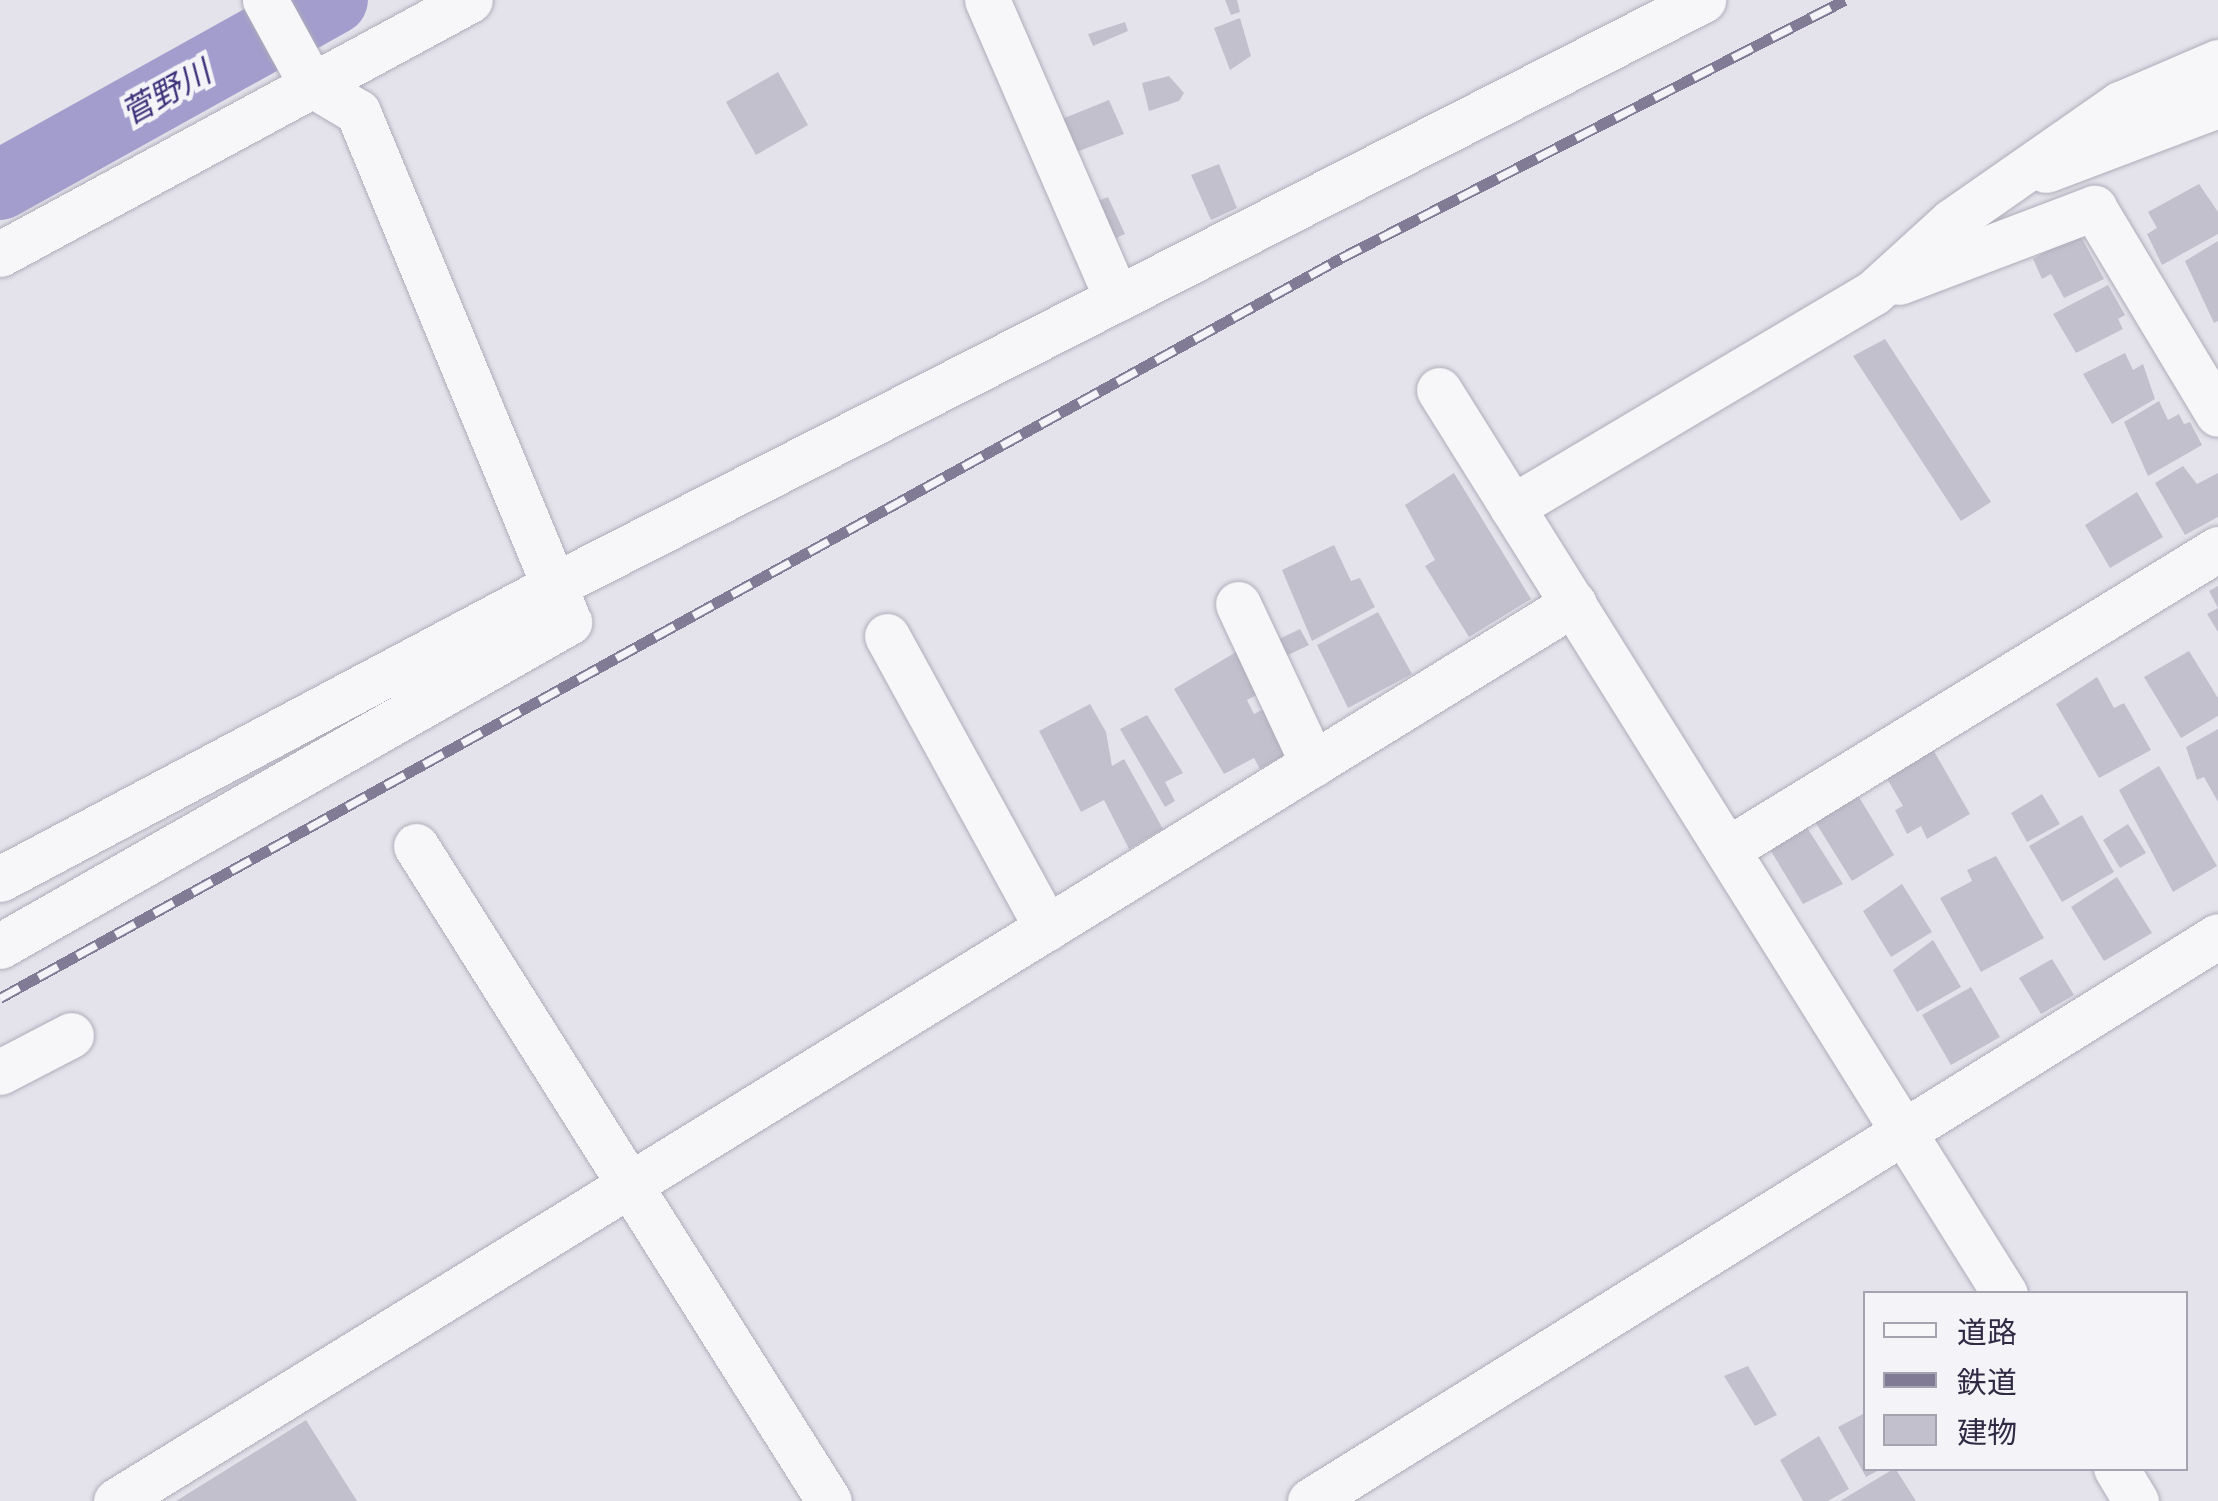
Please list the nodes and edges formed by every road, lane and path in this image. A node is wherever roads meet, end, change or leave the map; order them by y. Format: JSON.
{"nodes":[{"id":1,"x":265,"y":0,"type":"edge"},
{"id":2,"x":470,"y":0,"type":"edge"},
{"id":3,"x":988,"y":0,"type":"edge"},
{"id":4,"x":1703,"y":0,"type":"edge"},
{"id":5,"x":2218,"y":62,"type":"edge"},
{"id":6,"x":307,"y":76,"type":"junction"},
{"id":7,"x":2218,"y":106,"type":"edge"},
{"id":8,"x":2010,"y":180,"type":"junction"},
{"id":9,"x":0,"y":254,"type":"edge"},
{"id":10,"x":1874,"y":292,"type":"junction"},
{"id":11,"x":1117,"y":299,"type":"junction"},
{"id":12,"x":1439,"y":390,"type":"dead end"},
{"id":13,"x":2218,"y":414,"type":"edge"},
{"id":14,"x":1512,"y":507,"type":"junction"},
{"id":15,"x":2218,"y":549,"type":"edge"},
{"id":16,"x":553,"y":586,"type":"junction"},
{"id":17,"x":1238,"y":604,"type":"dead end"},
{"id":18,"x":1574,"y":604,"type":"junction"},
{"id":19,"x":886,"y":636,"type":"dead end"},
{"id":20,"x":1314,"y":764,"type":"junction"},
{"id":21,"x":416,"y":846,"type":"dead end"},
{"id":22,"x":1728,"y":849,"type":"junction"},
{"id":23,"x":0,"y":878,"type":"edge"},
{"id":24,"x":1046,"y":928,"type":"junction"},
{"id":25,"x":2218,"y":936,"type":"edge"},
{"id":26,"x":0,"y":946,"type":"edge"},
{"id":27,"x":72,"y":1035,"type":"dead end"},
{"id":28,"x":0,"y":1072,"type":"edge"},
{"id":29,"x":1904,"y":1132,"type":"junction"},
{"id":30,"x":630,"y":1185,"type":"junction"},
{"id":31,"x":2004,"y":1291,"type":"edge"},
{"id":32,"x":2118,"y":1471,"type":"edge"},
{"id":33,"x":116,"y":1501,"type":"edge"},
{"id":34,"x":829,"y":1501,"type":"edge"},
{"id":35,"x":1310,"y":1501,"type":"edge"},
{"id":36,"x":2136,"y":1501,"type":"edge"}],
"edges":[{"from":1,"to":6,"type":"street"},
{"from":2,"to":6,"type":"street"},
{"from":3,"to":11,"type":"street"},
{"from":4,"to":11,"type":"street"},
{"from":5,"to":8,"type":"street"},
{"from":6,"to":9,"type":"street"},
{"from":6,"to":16,"type":"street"},
{"from":7,"to":8,"type":"street"},
{"from":8,"to":10,"type":"street"},
{"from":10,"to":13,"type":"street"},
{"from":10,"to":14,"type":"street"},
{"from":11,"to":16,"type":"street"},
{"from":12,"to":14,"type":"street"},
{"from":14,"to":18,"type":"street"},
{"from":15,"to":22,"type":"street"},
{"from":16,"to":23,"type":"street"},
{"from":16,"to":26,"type":"street"},
{"from":17,"to":20,"type":"street"},
{"from":18,"to":20,"type":"street"},
{"from":18,"to":22,"type":"street"},
{"from":19,"to":24,"type":"street"},
{"from":20,"to":24,"type":"street"},
{"from":21,"to":30,"type":"street"},
{"from":22,"to":29,"type":"street"},
{"from":24,"to":30,"type":"street"},
{"from":25,"to":29,"type":"street"},
{"from":27,"to":28,"type":"street"},
{"from":29,"to":31,"type":"street"},
{"from":29,"to":35,"type":"street"},
{"from":30,"to":33,"type":"street"},
{"from":30,"to":34,"type":"street"},
{"from":32,"to":36,"type":"street"}]}
